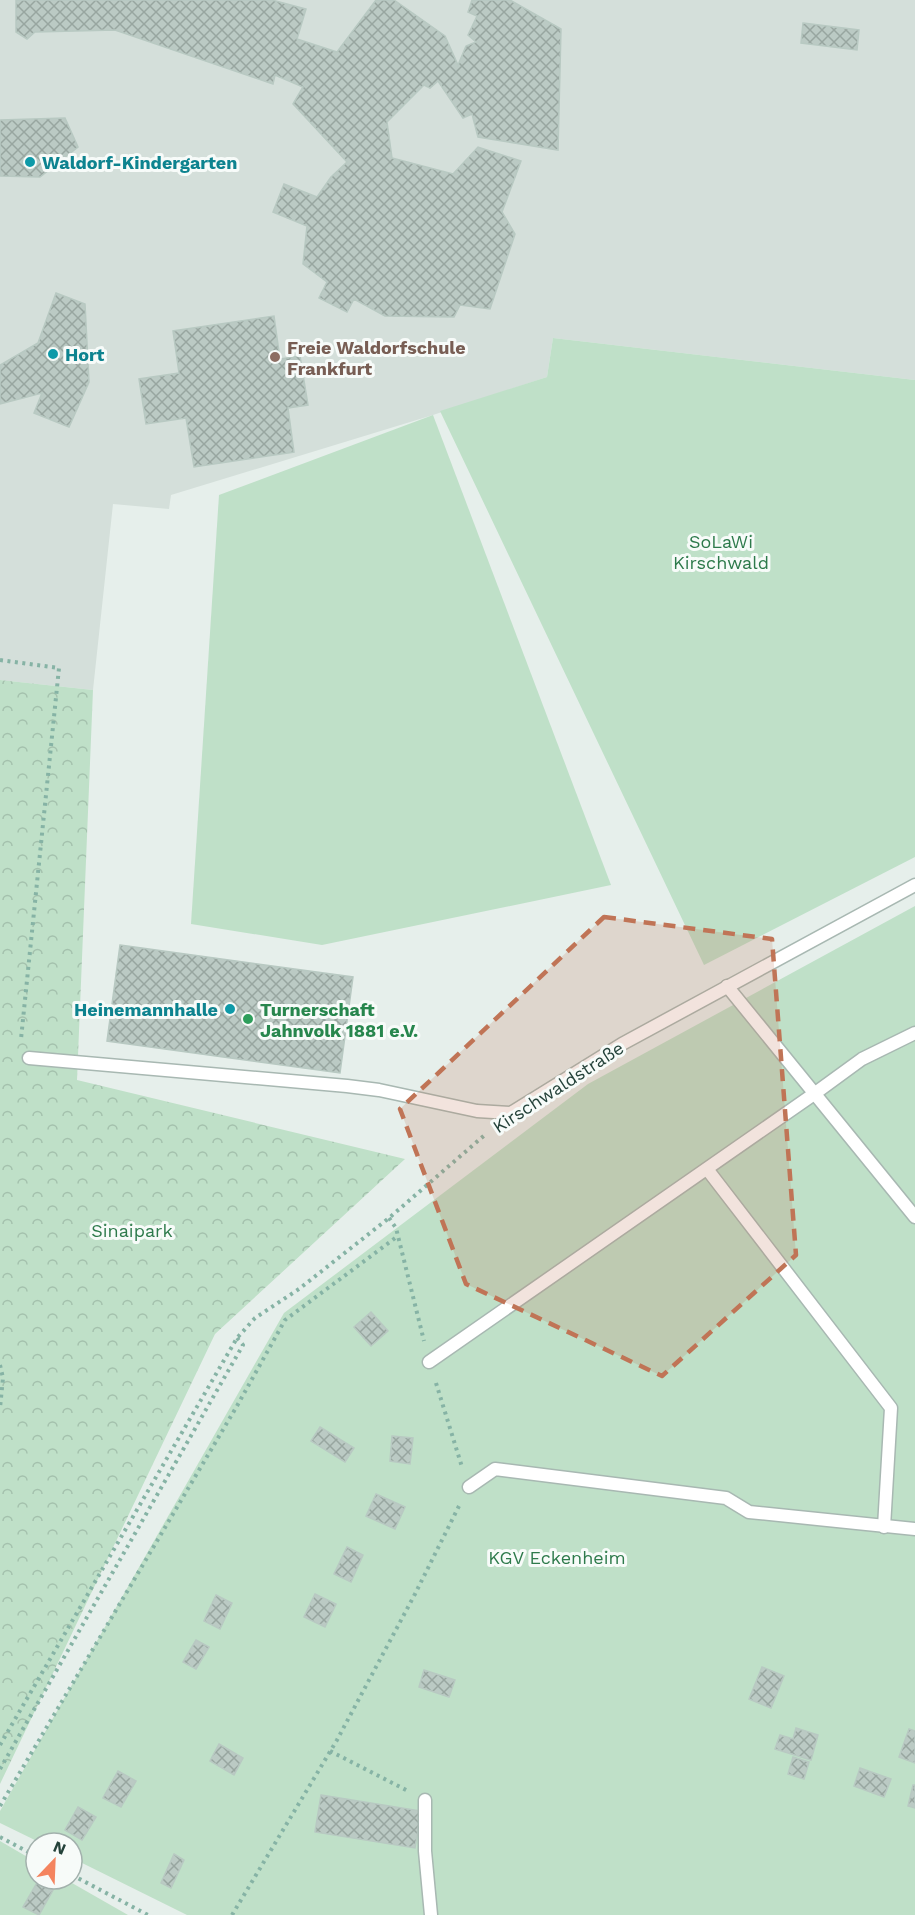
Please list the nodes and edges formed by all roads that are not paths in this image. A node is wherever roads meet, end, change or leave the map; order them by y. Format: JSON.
{"nodes":[{"id":1,"x":915,"y":885,"type":"edge"},
{"id":2,"x":727,"y":986,"type":"junction"},
{"id":3,"x":915,"y":1033,"type":"edge"},
{"id":4,"x":29,"y":1058,"type":"dead end"},
{"id":5,"x":814,"y":1094,"type":"junction"},
{"id":6,"x":707,"y":1170,"type":"junction"},
{"id":7,"x":915,"y":1217,"type":"edge"},
{"id":8,"x":429,"y":1362,"type":"road end"},
{"id":9,"x":469,"y":1487,"type":"road end"},
{"id":10,"x":884,"y":1527,"type":"junction"},
{"id":11,"x":915,"y":1529,"type":"edge"},
{"id":12,"x":424,"y":1800,"type":"road end"},
{"id":13,"x":431,"y":1915,"type":"edge"}],
"edges":[{"from":1,"to":2,"type":"lane","name":"Kirschwaldstraße"},
{"from":2,"to":4,"type":"lane","name":"Kirschwaldstraße"},
{"from":2,"to":5,"type":"lane"},
{"from":3,"to":5,"type":"lane"},
{"from":5,"to":6,"type":"lane"},
{"from":5,"to":7,"type":"lane"},
{"from":6,"to":8,"type":"lane"},
{"from":6,"to":10,"type":"lane"},
{"from":9,"to":10,"type":"lane"},
{"from":10,"to":11,"type":"lane"},
{"from":12,"to":13,"type":"lane"}]}
